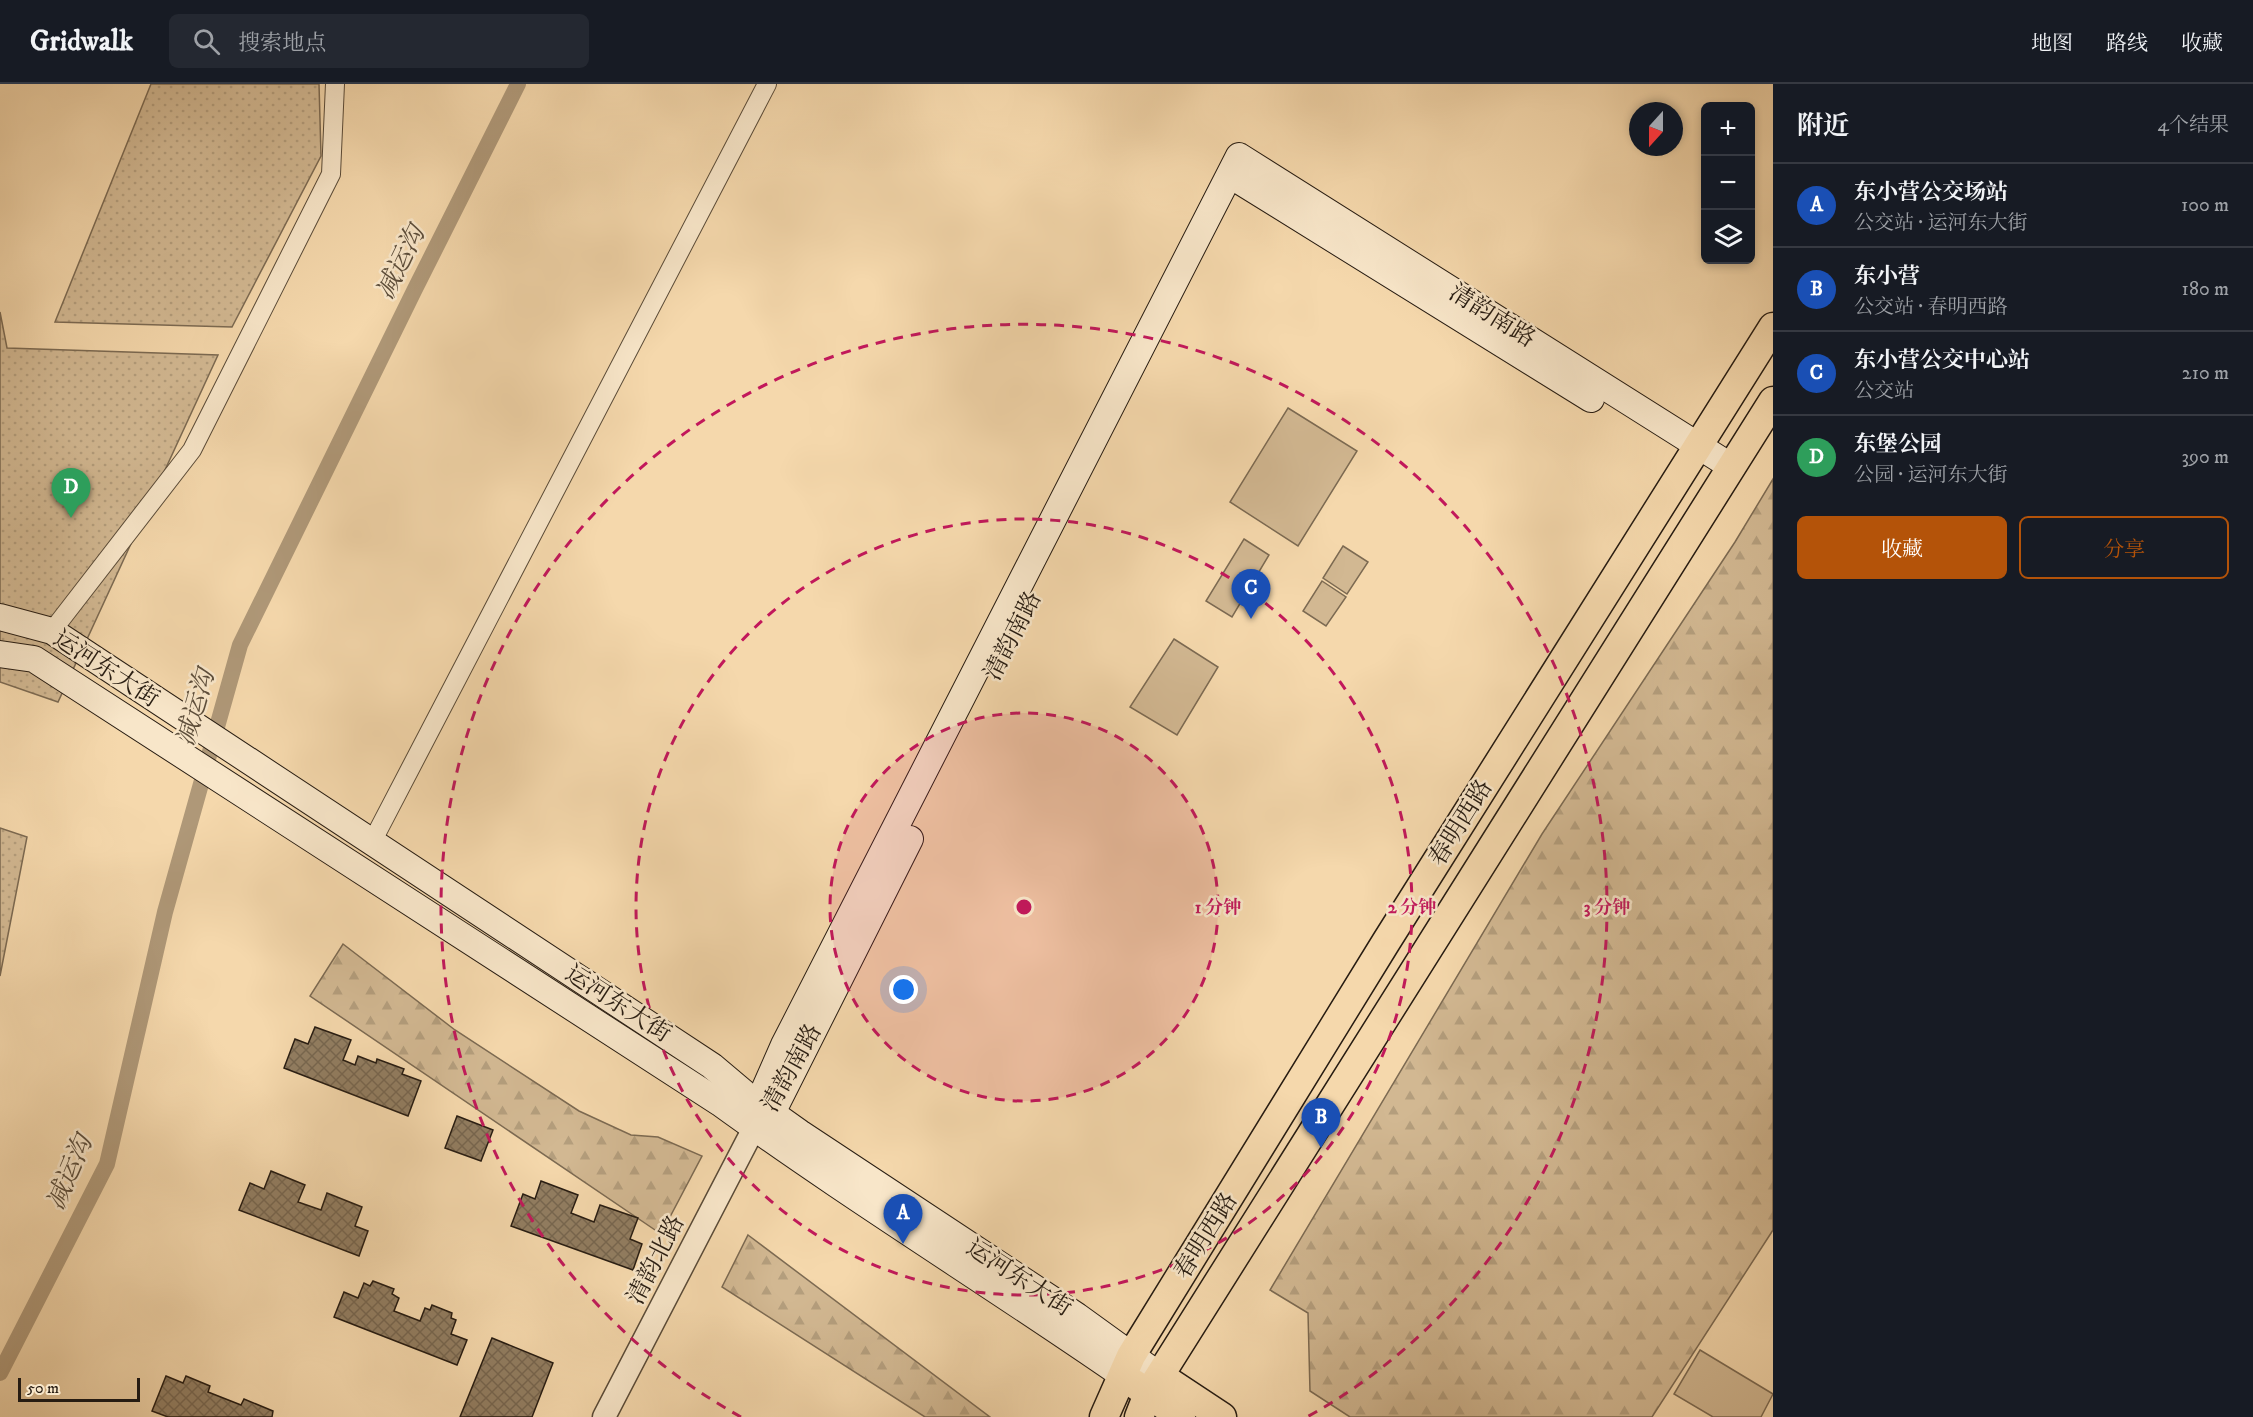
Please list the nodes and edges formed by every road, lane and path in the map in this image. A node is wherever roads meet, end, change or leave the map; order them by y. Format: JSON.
{"nodes":[{"id":1,"x":336,"y":84,"type":"edge"},
{"id":2,"x":767,"y":84,"type":"edge"},
{"id":3,"x":1773,"y":327,"type":"edge"},
{"id":4,"x":1773,"y":401,"type":"edge"},
{"id":5,"x":1693,"y":453,"type":"junction"},
{"id":6,"x":1727,"y":474,"type":"junction"},
{"id":7,"x":0,"y":616,"type":"edge"},
{"id":8,"x":52,"y":631,"type":"junction"},
{"id":9,"x":0,"y":654,"type":"edge"},
{"id":10,"x":372,"y":842,"type":"junction"},
{"id":11,"x":762,"y":1115,"type":"junction"},
{"id":12,"x":1126,"y":1366,"type":"junction"},
{"id":13,"x":1149,"y":1396,"type":"edge"},
{"id":14,"x":604,"y":1417,"type":"edge"},
{"id":15,"x":1104,"y":1417,"type":"edge"},
{"id":16,"x":1181,"y":1417,"type":"edge"},
{"id":17,"x":1222,"y":1417,"type":"edge"}],
"edges":[{"from":1,"to":8,"type":"street"},
{"from":2,"to":10,"type":"street"},
{"from":3,"to":5,"type":"main road","name":"春明西路"},
{"from":4,"to":6,"type":"main road","name":"春明西路"},
{"from":5,"to":6,"type":"main road","name":"清韵南路"},
{"from":5,"to":11,"type":"main road","name":"清韵南路"},
{"from":5,"to":12,"type":"main road","name":"春明西路"},
{"from":6,"to":13,"type":"main road","name":"春明西路"},
{"from":7,"to":8,"type":"main road","name":"运河东大街"},
{"from":8,"to":10,"type":"main road","name":"运河东大街"},
{"from":9,"to":11,"type":"main road","name":"运河东大街"},
{"from":10,"to":11,"type":"main road","name":"运河东大街"},
{"from":11,"to":12,"type":"main road","name":"运河东大街"},
{"from":11,"to":14,"type":"street","name":"清韵北路"},
{"from":12,"to":13,"type":"main road","name":"运河东大街"},
{"from":12,"to":15,"type":"main road","name":"春明西路"},
{"from":13,"to":16,"type":"main road","name":"运河东大街"},
{"from":13,"to":17,"type":"main road","name":"运河东大街"}]}
